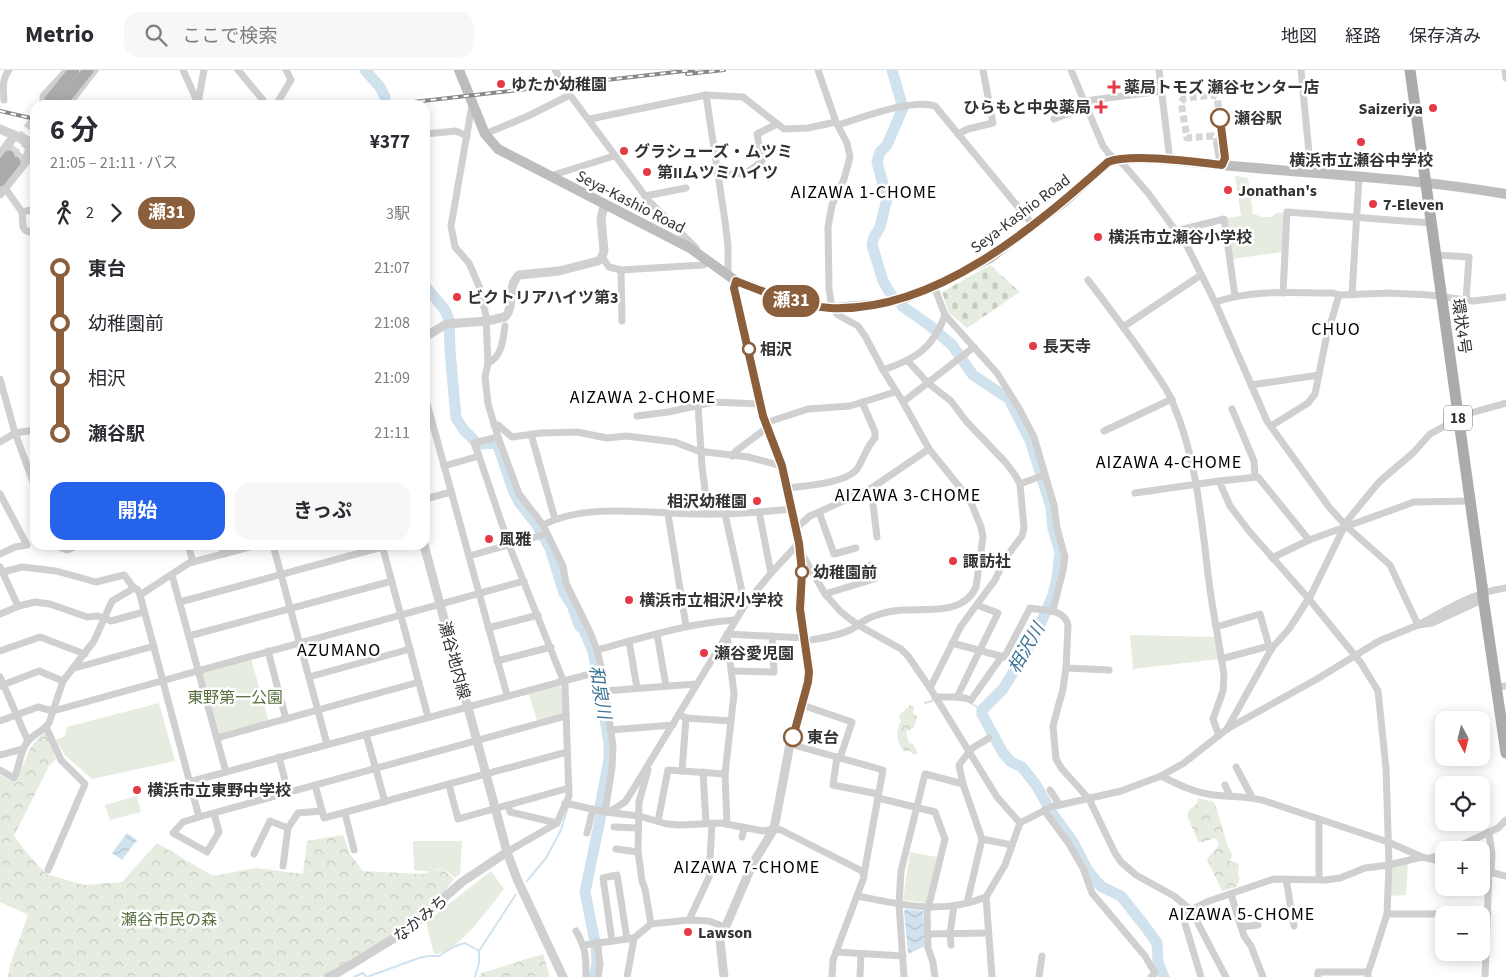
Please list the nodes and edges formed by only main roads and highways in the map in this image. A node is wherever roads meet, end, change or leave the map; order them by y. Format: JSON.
{"nodes":[{"id":1,"x":74,"y":70,"type":"edge"},
{"id":2,"x":88,"y":70,"type":"edge"},
{"id":3,"x":459,"y":70,"type":"edge"},
{"id":4,"x":1404,"y":70,"type":"edge"},
{"id":5,"x":1410,"y":70,"type":"edge"},
{"id":6,"x":1415,"y":70,"type":"edge"},
{"id":7,"x":53,"y":100,"type":"edge"},
{"id":8,"x":54,"y":100,"type":"edge"},
{"id":9,"x":1418,"y":130,"type":"junction"},
{"id":10,"x":8,"y":158,"type":"edge"},
{"id":11,"x":0,"y":167,"type":"edge"},
{"id":12,"x":1425,"y":183,"type":"junction"},
{"id":13,"x":2,"y":188,"type":"edge"},
{"id":14,"x":1506,"y":194,"type":"edge"},
{"id":15,"x":1501,"y":686,"type":"edge"},
{"id":16,"x":1506,"y":754,"type":"edge"}],
"edges":[{"from":1,"to":7,"type":"main road"},
{"from":2,"to":8,"type":"main road"},
{"from":3,"to":12,"type":"main road","name":"Seya-Kashio Road"},
{"from":4,"to":9,"type":"main road","number":"18"},
{"from":5,"to":9,"type":"main road","name":"環状4号","number":"18"},
{"from":6,"to":9,"type":"main road","number":"18"},
{"from":9,"to":12,"type":"main road","name":"環状4号","number":"18"},
{"from":10,"to":11,"type":"main road"},
{"from":10,"to":13,"type":"main road"},
{"from":12,"to":14,"type":"main road"},
{"from":12,"to":15,"type":"main road","name":"環状4号","number":"18"},
{"from":15,"to":16,"type":"main road","name":"環状4号","number":"18"}]}
